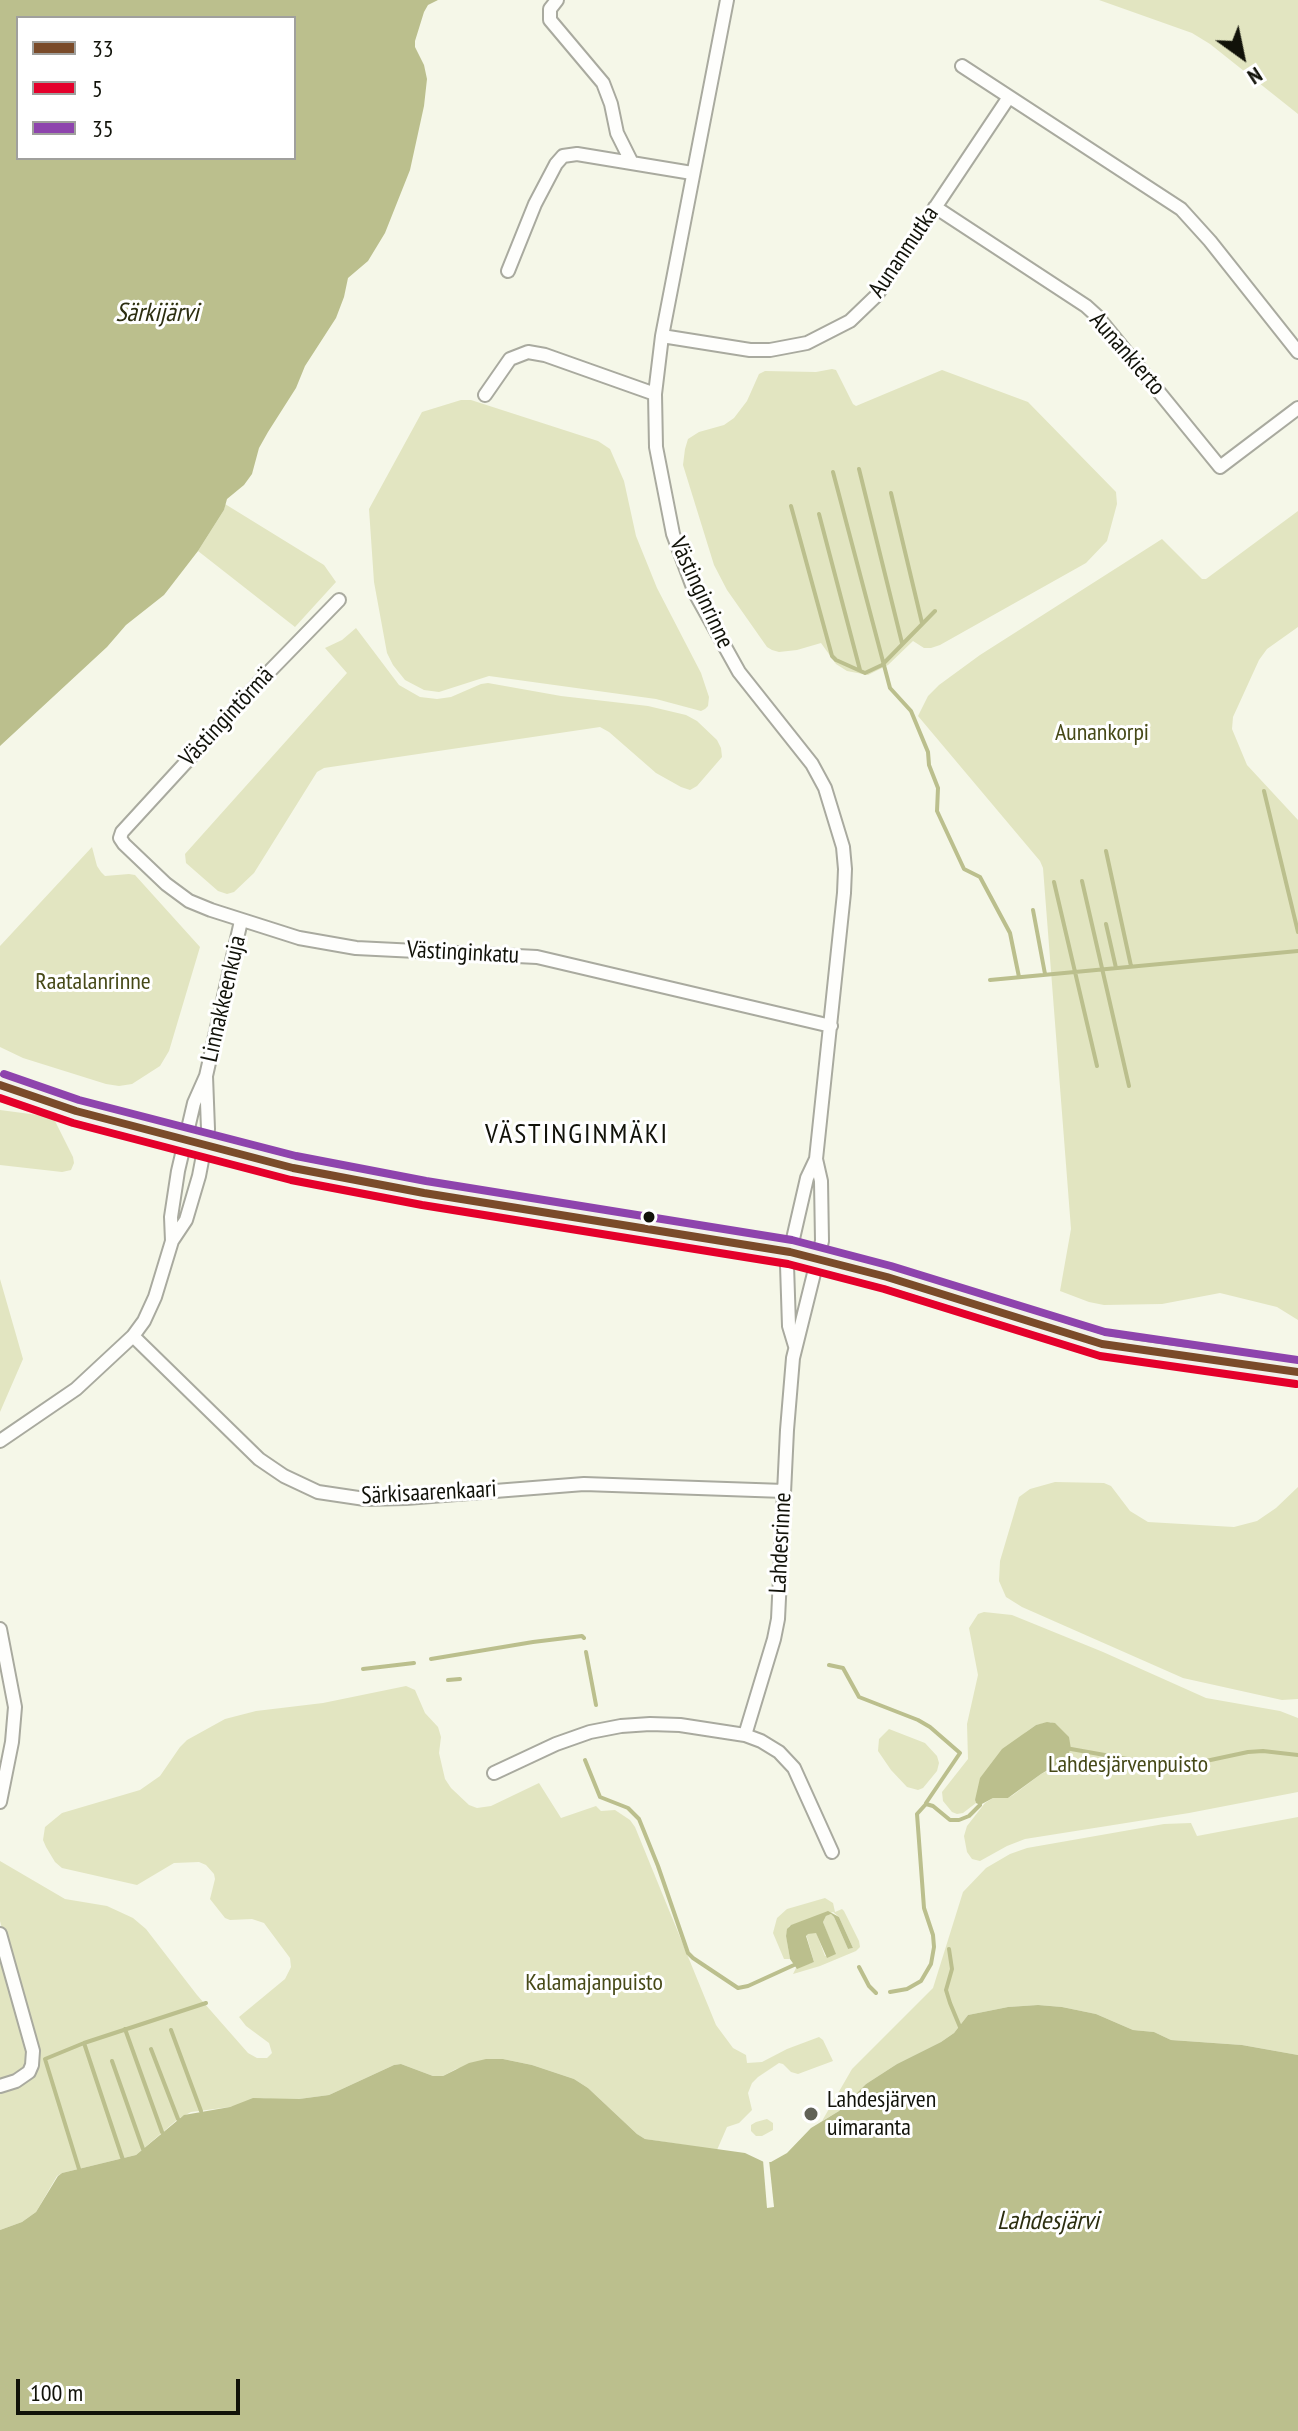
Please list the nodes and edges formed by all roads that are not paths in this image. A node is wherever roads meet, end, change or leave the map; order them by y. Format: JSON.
{"nodes":[{"id":1,"x":557,"y":0,"type":"edge"},
{"id":2,"x":727,"y":0,"type":"edge"},
{"id":3,"x":962,"y":66,"type":"dead end"},
{"id":4,"x":1009,"y":97,"type":"junction"},
{"id":5,"x":632,"y":163,"type":"junction"},
{"id":6,"x":692,"y":173,"type":"junction"},
{"id":7,"x":935,"y":207,"type":"junction"},
{"id":8,"x":508,"y":271,"type":"dead end"},
{"id":9,"x":662,"y":336,"type":"junction"},
{"id":10,"x":1298,"y":352,"type":"edge"},
{"id":11,"x":655,"y":394,"type":"junction"},
{"id":12,"x":485,"y":395,"type":"dead end"},
{"id":13,"x":1298,"y":408,"type":"edge"},
{"id":14,"x":339,"y":600,"type":"dead end"},
{"id":15,"x":120,"y":838,"type":"joint"},
{"id":16,"x":241,"y":921,"type":"junction"},
{"id":17,"x":831,"y":1026,"type":"junction"},
{"id":18,"x":206,"y":1076,"type":"junction"},
{"id":19,"x":0,"y":1085,"type":"edge"},
{"id":20,"x":186,"y":1141,"type":"junction"},
{"id":21,"x":206,"y":1147,"type":"junction"},
{"id":22,"x":816,"y":1159,"type":"junction"},
{"id":23,"x":172,"y":1241,"type":"junction"},
{"id":24,"x":790,"y":1252,"type":"junction"},
{"id":25,"x":818,"y":1259,"type":"junction"},
{"id":26,"x":133,"y":1336,"type":"junction"},
{"id":27,"x":795,"y":1346,"type":"junction"},
{"id":28,"x":1298,"y":1372,"type":"edge"},
{"id":29,"x":0,"y":1441,"type":"edge"},
{"id":30,"x":784,"y":1491,"type":"junction"},
{"id":31,"x":0,"y":1629,"type":"edge"},
{"id":32,"x":745,"y":1735,"type":"junction"},
{"id":33,"x":494,"y":1773,"type":"dead end"},
{"id":34,"x":0,"y":1802,"type":"edge"},
{"id":35,"x":832,"y":1852,"type":"dead end"},
{"id":36,"x":0,"y":1934,"type":"edge"},
{"id":37,"x":0,"y":2086,"type":"edge"}],
"edges":[{"from":1,"to":5,"type":"street"},
{"from":2,"to":6,"type":"street","name":"Västinginrinne"},
{"from":3,"to":4,"type":"street"},
{"from":4,"to":7,"type":"street","name":"Aunanmutka"},
{"from":4,"to":10,"type":"street"},
{"from":5,"to":6,"type":"street"},
{"from":5,"to":8,"type":"street"},
{"from":6,"to":9,"type":"street","name":"Västinginrinne"},
{"from":7,"to":9,"type":"street","name":"Aunanmutka"},
{"from":7,"to":13,"type":"street","name":"Aunankierto"},
{"from":9,"to":11,"type":"street","name":"Västinginrinne"},
{"from":11,"to":12,"type":"street"},
{"from":11,"to":17,"type":"street","name":"Västinginrinne"},
{"from":14,"to":15,"type":"street","name":"Västingintörmä"},
{"from":15,"to":16,"type":"street","name":"Västinginkatu"},
{"from":16,"to":17,"type":"street","name":"Västinginkatu"},
{"from":16,"to":18,"type":"street","name":"Linnakkeenkuja"},
{"from":17,"to":22,"type":"street","name":"Västinginrinne"},
{"from":18,"to":20,"type":"street","name":"Linnakkeenkuja"},
{"from":18,"to":21,"type":"street","name":"Linnakkeenkuja"},
{"from":19,"to":20,"type":"main road"},
{"from":20,"to":21,"type":"main road"},
{"from":20,"to":23,"type":"street","name":"Linnakkeenkuja"},
{"from":21,"to":23,"type":"street","name":"Linnakkeenkuja"},
{"from":21,"to":24,"type":"main road"},
{"from":22,"to":24,"type":"street","name":"Västinginrinne"},
{"from":22,"to":25,"type":"street","name":"Västinginrinne"},
{"from":23,"to":26,"type":"street"},
{"from":24,"to":25,"type":"main road"},
{"from":24,"to":27,"type":"street","name":"Lahdesrinne"},
{"from":25,"to":27,"type":"street","name":"Lahdesrinne"},
{"from":25,"to":28,"type":"main road"},
{"from":26,"to":29,"type":"street"},
{"from":26,"to":30,"type":"street","name":"Särkisaarenkaari"},
{"from":27,"to":30,"type":"street","name":"Lahdesrinne"},
{"from":30,"to":32,"type":"street","name":"Lahdesrinne"},
{"from":31,"to":34,"type":"street"},
{"from":32,"to":33,"type":"street"},
{"from":32,"to":35,"type":"street"},
{"from":36,"to":37,"type":"street"}]}
